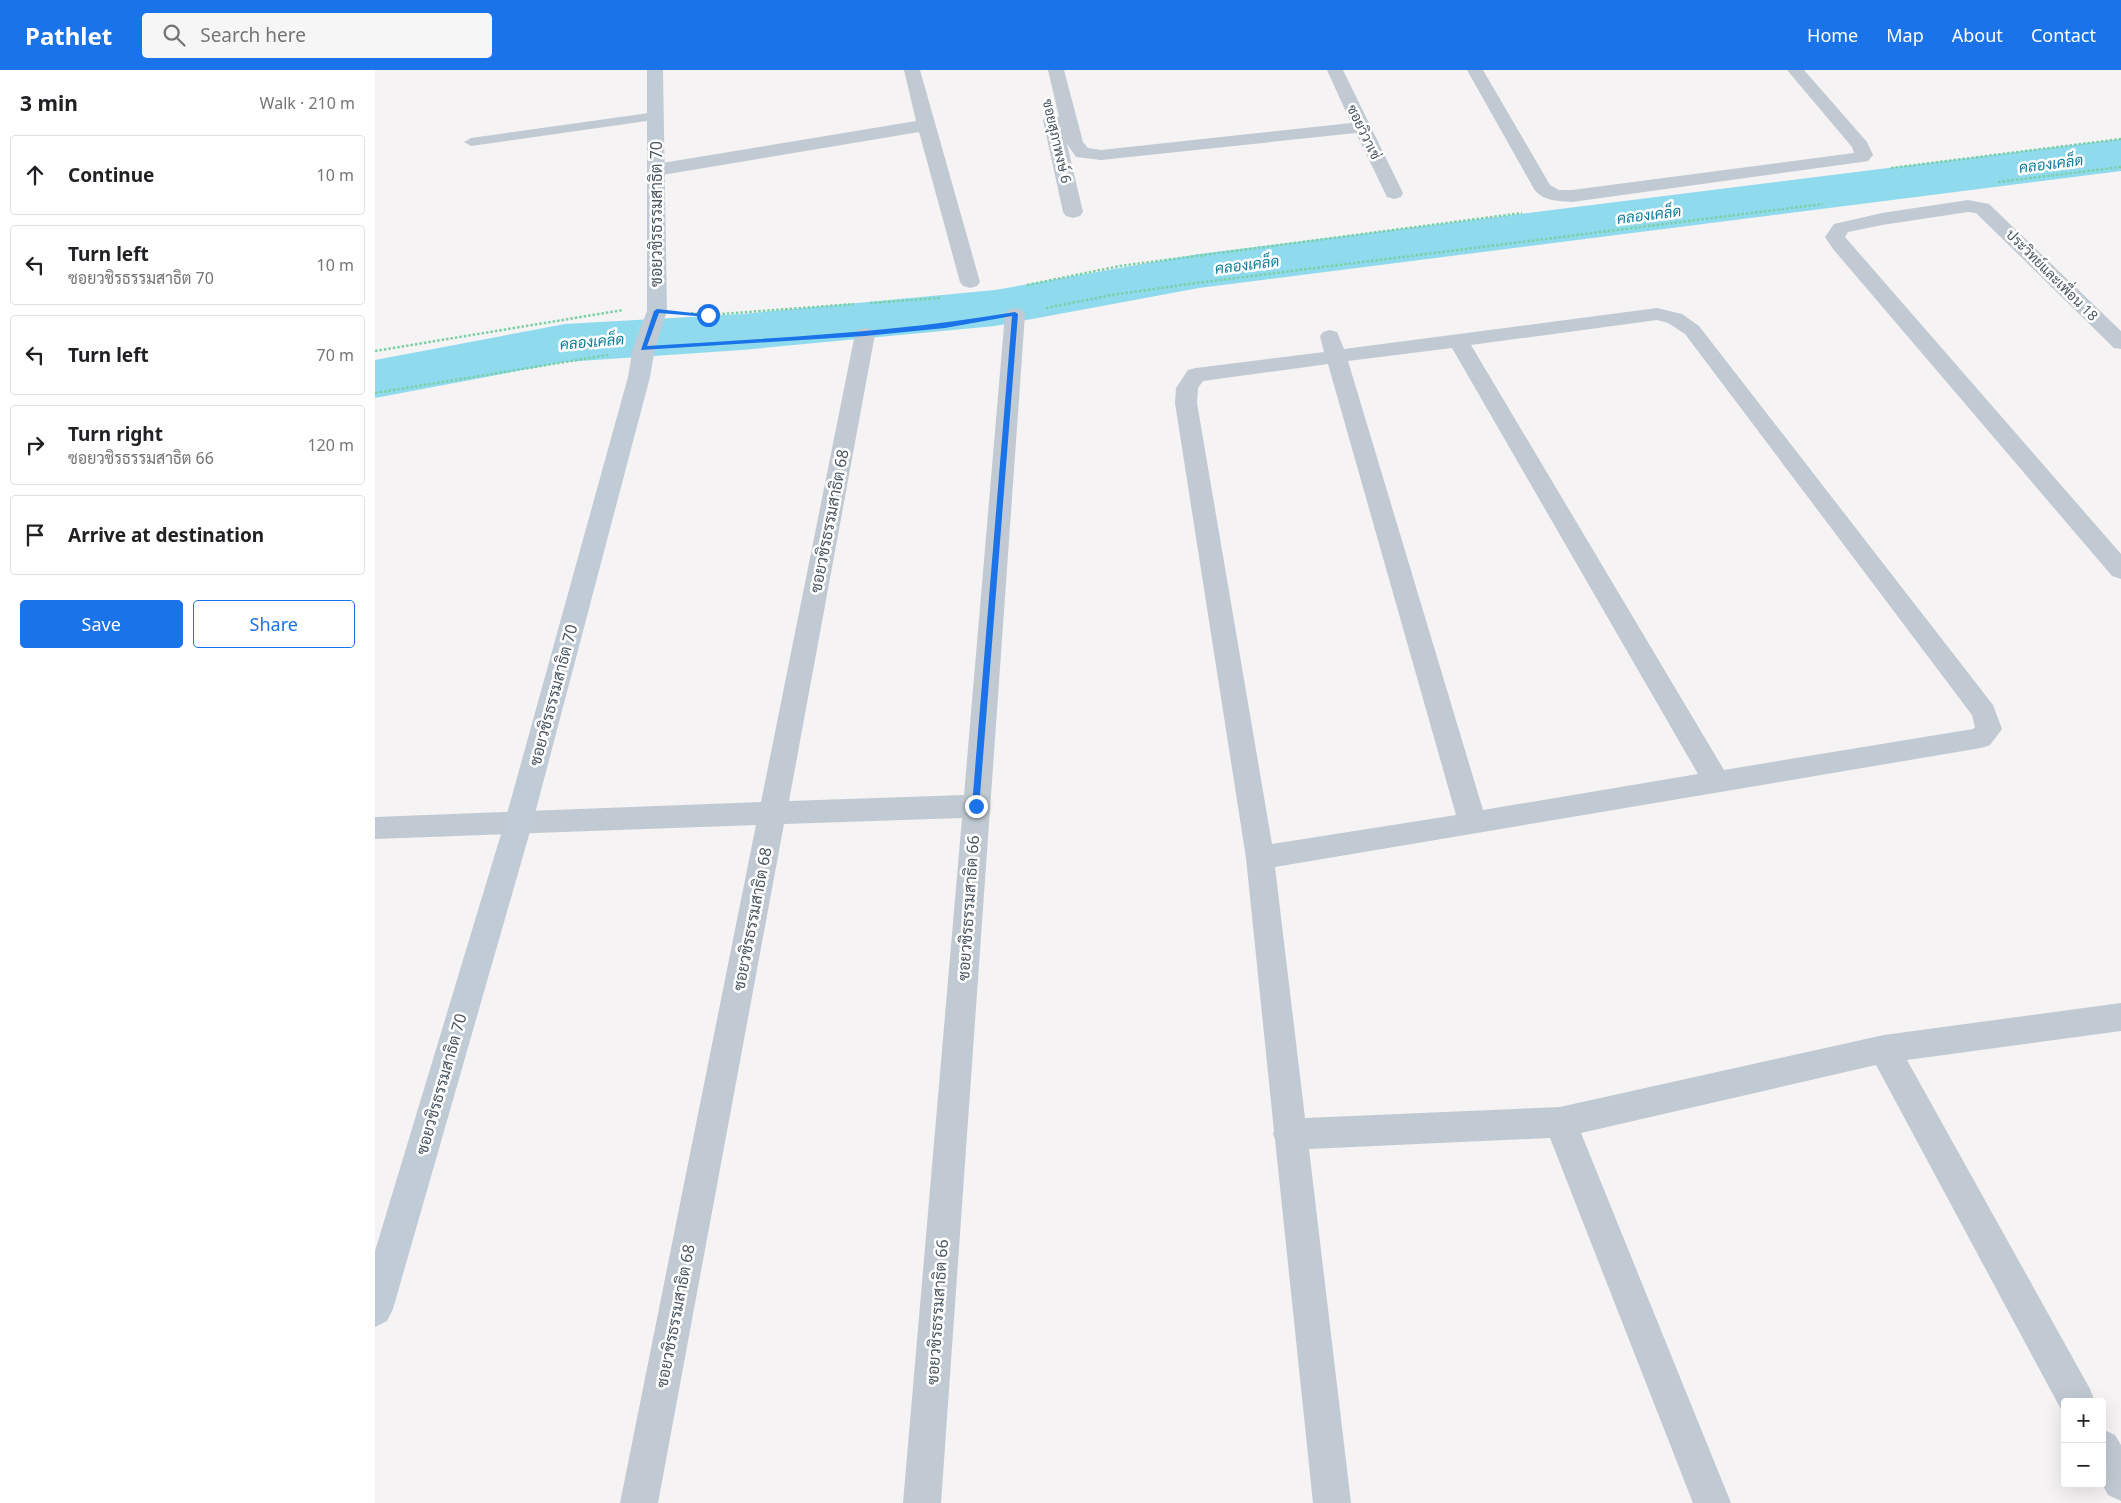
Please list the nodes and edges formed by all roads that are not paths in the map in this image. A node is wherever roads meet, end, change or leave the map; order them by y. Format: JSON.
{"nodes":[{"id":1,"x":655,"y":70,"type":"edge"},
{"id":2,"x":912,"y":70,"type":"edge"},
{"id":3,"x":1041,"y":70,"type":"edge"},
{"id":4,"x":1056,"y":70,"type":"edge"},
{"id":5,"x":1335,"y":70,"type":"edge"},
{"id":6,"x":1475,"y":70,"type":"edge"},
{"id":7,"x":1795,"y":70,"type":"edge"},
{"id":8,"x":655,"y":116,"type":"junction"},
{"id":9,"x":926,"y":125,"type":"junction"},
{"id":10,"x":1362,"y":127,"type":"junction"},
{"id":11,"x":471,"y":142,"type":"dead end"},
{"id":12,"x":656,"y":170,"type":"junction"},
{"id":13,"x":1394,"y":193,"type":"dead end"},
{"id":14,"x":1073,"y":212,"type":"dead end"},
{"id":15,"x":970,"y":282,"type":"dead end"},
{"id":16,"x":1015,"y":314,"type":"road end"},
{"id":17,"x":865,"y":334,"type":"road end"},
{"id":18,"x":1458,"y":340,"type":"junction"},
{"id":19,"x":2121,"y":343,"type":"edge"},
{"id":20,"x":1333,"y":346,"type":"junction"},
{"id":21,"x":2121,"y":570,"type":"edge"},
{"id":22,"x":1716,"y":781,"type":"junction"},
{"id":23,"x":976,"y":806,"type":"junction"},
{"id":24,"x":773,"y":812,"type":"junction"},
{"id":25,"x":519,"y":821,"type":"junction"},
{"id":26,"x":1473,"y":824,"type":"junction"},
{"id":27,"x":375,"y":828,"type":"edge"},
{"id":28,"x":1260,"y":858,"type":"junction"},
{"id":29,"x":2121,"y":1017,"type":"edge"},
{"id":30,"x":1884,"y":1049,"type":"junction"},
{"id":31,"x":1561,"y":1122,"type":"junction"},
{"id":32,"x":1289,"y":1134,"type":"junction"},
{"id":33,"x":375,"y":1308,"type":"edge"},
{"id":34,"x":2075,"y":1398,"type":"edge"},
{"id":35,"x":2106,"y":1455,"type":"edge"},
{"id":36,"x":2121,"y":1482,"type":"edge"},
{"id":37,"x":639,"y":1503,"type":"edge"},
{"id":38,"x":922,"y":1503,"type":"edge"},
{"id":39,"x":1332,"y":1503,"type":"edge"},
{"id":40,"x":1712,"y":1503,"type":"edge"}],
"edges":[{"from":1,"to":8,"type":"street","name":"ซอยวชิรธรรมสาธิต 70"},
{"from":2,"to":9,"type":"street"},
{"from":3,"to":14,"type":"street","name":"ซอยสุภาพงษ์ 6"},
{"from":4,"to":10,"type":"street"},
{"from":5,"to":10,"type":"street","name":"ซอยวิวาเช่"},
{"from":6,"to":7,"type":"street"},
{"from":8,"to":11,"type":"lane"},
{"from":8,"to":12,"type":"street","name":"ซอยวชิรธรรมสาธิต 70"},
{"from":9,"to":12,"type":"street"},
{"from":9,"to":15,"type":"street"},
{"from":10,"to":13,"type":"street","name":"ซอยวิวาเช่"},
{"from":12,"to":25,"type":"street","name":"ซอยวชิรธรรมสาธิต 70"},
{"from":16,"to":23,"type":"street","name":"ซอยวชิรธรรมสาธิต 66"},
{"from":17,"to":24,"type":"street","name":"ซอยวชิรธรรมสาธิต 68"},
{"from":18,"to":20,"type":"street"},
{"from":18,"to":22,"type":"street"},
{"from":18,"to":22,"type":"street"},
{"from":19,"to":21,"type":"street","name":"ประวิทย์และเพื่อน 18"},
{"from":20,"to":26,"type":"street"},
{"from":20,"to":28,"type":"street"},
{"from":22,"to":26,"type":"street"},
{"from":23,"to":24,"type":"street"},
{"from":23,"to":38,"type":"street","name":"ซอยวชิรธรรมสาธิต 66"},
{"from":24,"to":25,"type":"street"},
{"from":24,"to":37,"type":"street","name":"ซอยวชิรธรรมสาธิต 68"},
{"from":25,"to":27,"type":"street"},
{"from":25,"to":33,"type":"street","name":"ซอยวชิรธรรมสาธิต 70"},
{"from":26,"to":28,"type":"street"},
{"from":28,"to":32,"type":"street"},
{"from":29,"to":30,"type":"street"},
{"from":30,"to":31,"type":"street"},
{"from":30,"to":34,"type":"street"},
{"from":31,"to":32,"type":"street"},
{"from":31,"to":40,"type":"street"},
{"from":32,"to":39,"type":"street"},
{"from":35,"to":36,"type":"street"}]}
